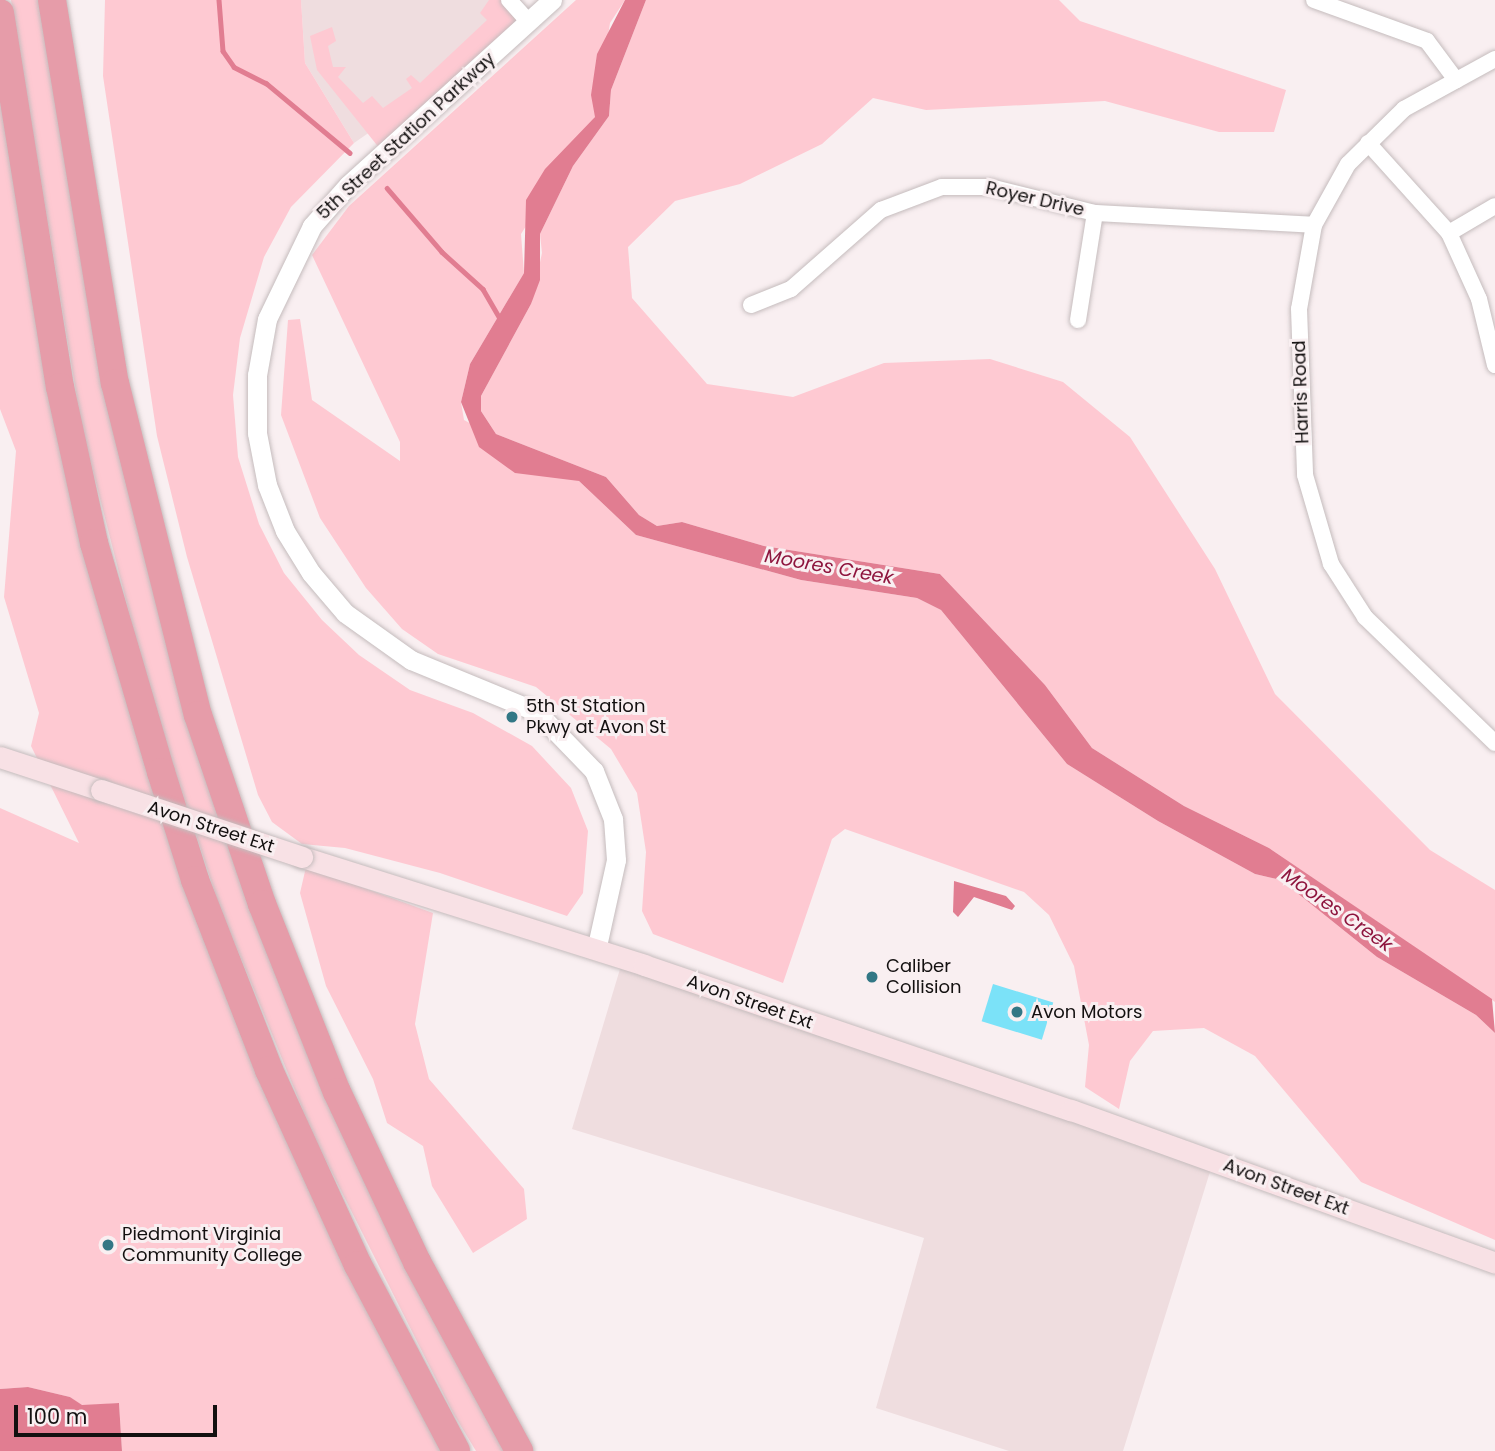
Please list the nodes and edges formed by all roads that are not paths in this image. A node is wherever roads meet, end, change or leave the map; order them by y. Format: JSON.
{"nodes":[{"id":1,"x":52,"y":0,"type":"edge"},
{"id":2,"x":509,"y":0,"type":"edge"},
{"id":3,"x":552,"y":0,"type":"edge"},
{"id":4,"x":1314,"y":0,"type":"edge"},
{"id":5,"x":0,"y":13,"type":"edge"},
{"id":6,"x":528,"y":21,"type":"junction"},
{"id":7,"x":1495,"y":60,"type":"edge"},
{"id":8,"x":1456,"y":80,"type":"junction"},
{"id":9,"x":1368,"y":143,"type":"junction"},
{"id":10,"x":1495,"y":206,"type":"edge"},
{"id":11,"x":1095,"y":213,"type":"junction"},
{"id":12,"x":1314,"y":225,"type":"junction"},
{"id":13,"x":1449,"y":233,"type":"junction"},
{"id":14,"x":751,"y":305,"type":"dead end"},
{"id":15,"x":1079,"y":320,"type":"dead end"},
{"id":16,"x":1495,"y":365,"type":"edge"},
{"id":17,"x":1495,"y":743,"type":"edge"},
{"id":18,"x":0,"y":757,"type":"edge"},
{"id":19,"x":596,"y":950,"type":"junction"},
{"id":20,"x":1495,"y":1263,"type":"edge"},
{"id":21,"x":457,"y":1451,"type":"edge"},
{"id":22,"x":519,"y":1451,"type":"edge"}],
"edges":[{"from":1,"to":22,"type":"highway"},
{"from":2,"to":6,"type":"street"},
{"from":3,"to":6,"type":"street","name":"5th Street Station Parkway"},
{"from":4,"to":8,"type":"street"},
{"from":5,"to":21,"type":"highway"},
{"from":6,"to":19,"type":"street","name":"5th Street Station Parkway"},
{"from":7,"to":8,"type":"street","name":"Harris Road"},
{"from":8,"to":9,"type":"street","name":"Harris Road"},
{"from":9,"to":12,"type":"street","name":"Harris Road"},
{"from":9,"to":13,"type":"street"},
{"from":10,"to":13,"type":"street"},
{"from":11,"to":12,"type":"street","name":"Royer Drive"},
{"from":11,"to":14,"type":"street","name":"Royer Drive"},
{"from":11,"to":15,"type":"street"},
{"from":12,"to":17,"type":"street","name":"Harris Road"},
{"from":13,"to":16,"type":"street"},
{"from":18,"to":19,"type":"main road","name":"Avon Street Ext","bridge":true},
{"from":19,"to":20,"type":"main road","name":"Avon Street Ext"}]}
